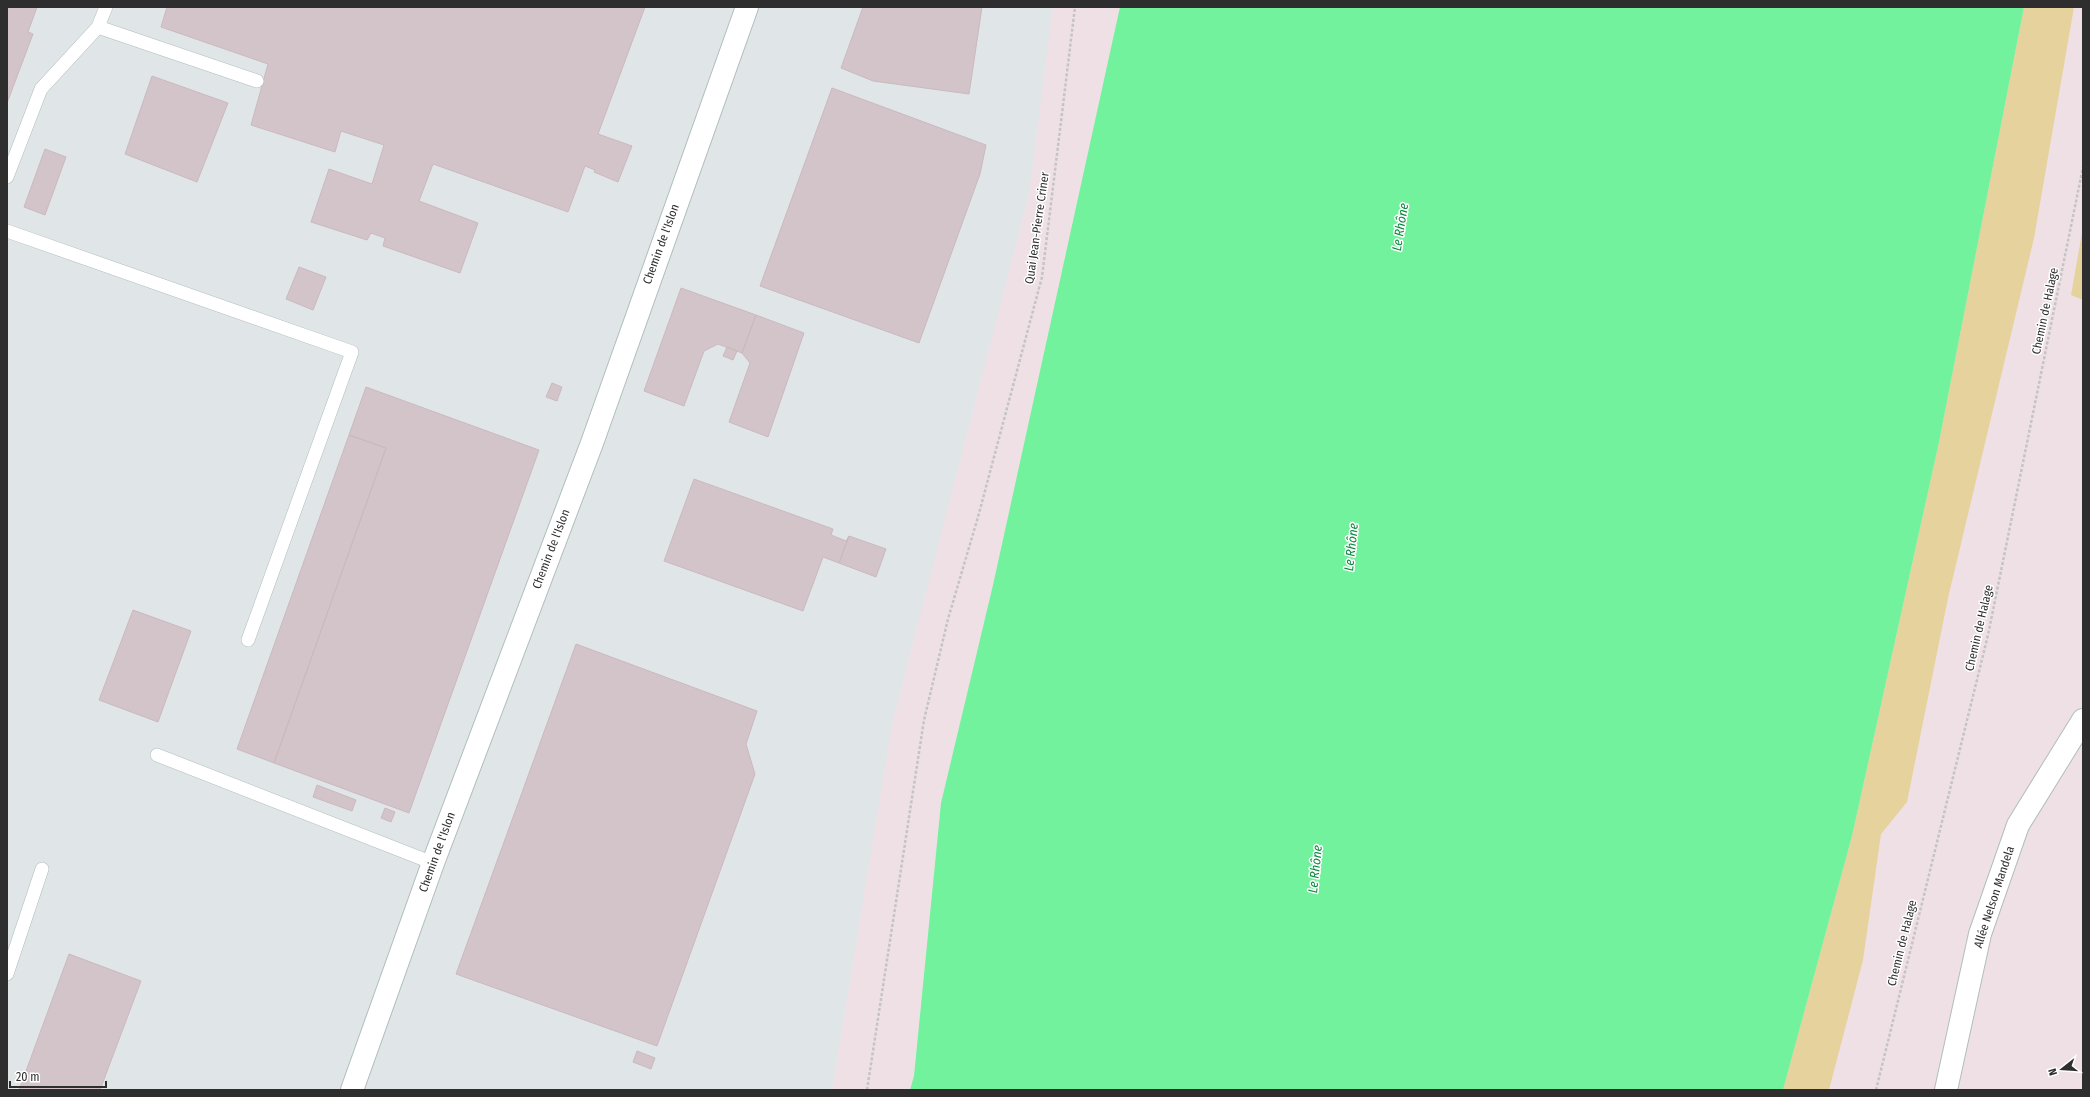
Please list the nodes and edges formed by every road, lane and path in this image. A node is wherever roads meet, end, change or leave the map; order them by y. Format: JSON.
{"nodes":[{"id":1,"x":106,"y":7,"type":"edge"},
{"id":2,"x":747,"y":7,"type":"edge"},
{"id":3,"x":1075,"y":7,"type":"edge"},
{"id":4,"x":98,"y":27,"type":"junction"},
{"id":5,"x":257,"y":81,"type":"dead end"},
{"id":6,"x":2083,"y":167,"type":"edge"},
{"id":7,"x":7,"y":177,"type":"edge"},
{"id":8,"x":7,"y":232,"type":"edge"},
{"id":9,"x":248,"y":640,"type":"dead end"},
{"id":10,"x":2083,"y":720,"type":"edge"},
{"id":11,"x":157,"y":755,"type":"dead end"},
{"id":12,"x":433,"y":864,"type":"junction"},
{"id":13,"x":42,"y":869,"type":"dead end"},
{"id":14,"x":7,"y":974,"type":"edge"},
{"id":15,"x":352,"y":1090,"type":"edge"},
{"id":16,"x":867,"y":1090,"type":"edge"},
{"id":17,"x":1876,"y":1090,"type":"edge"},
{"id":18,"x":1946,"y":1090,"type":"edge"}],
"edges":[{"from":1,"to":4,"type":"lane"},
{"from":2,"to":12,"type":"street","name":"Chemin de l'Islon"},
{"from":3,"to":16,"type":"path","name":"Quai Jean-Pierre Criner"},
{"from":4,"to":5,"type":"lane"},
{"from":4,"to":7,"type":"lane"},
{"from":6,"to":17,"type":"path","name":"Chemin de Halage"},
{"from":8,"to":9,"type":"lane"},
{"from":10,"to":18,"type":"street","name":"Allée Nelson Mandela"},
{"from":11,"to":12,"type":"lane"},
{"from":12,"to":15,"type":"street","name":"Chemin de l'Islon"},
{"from":13,"to":14,"type":"lane"}]}
